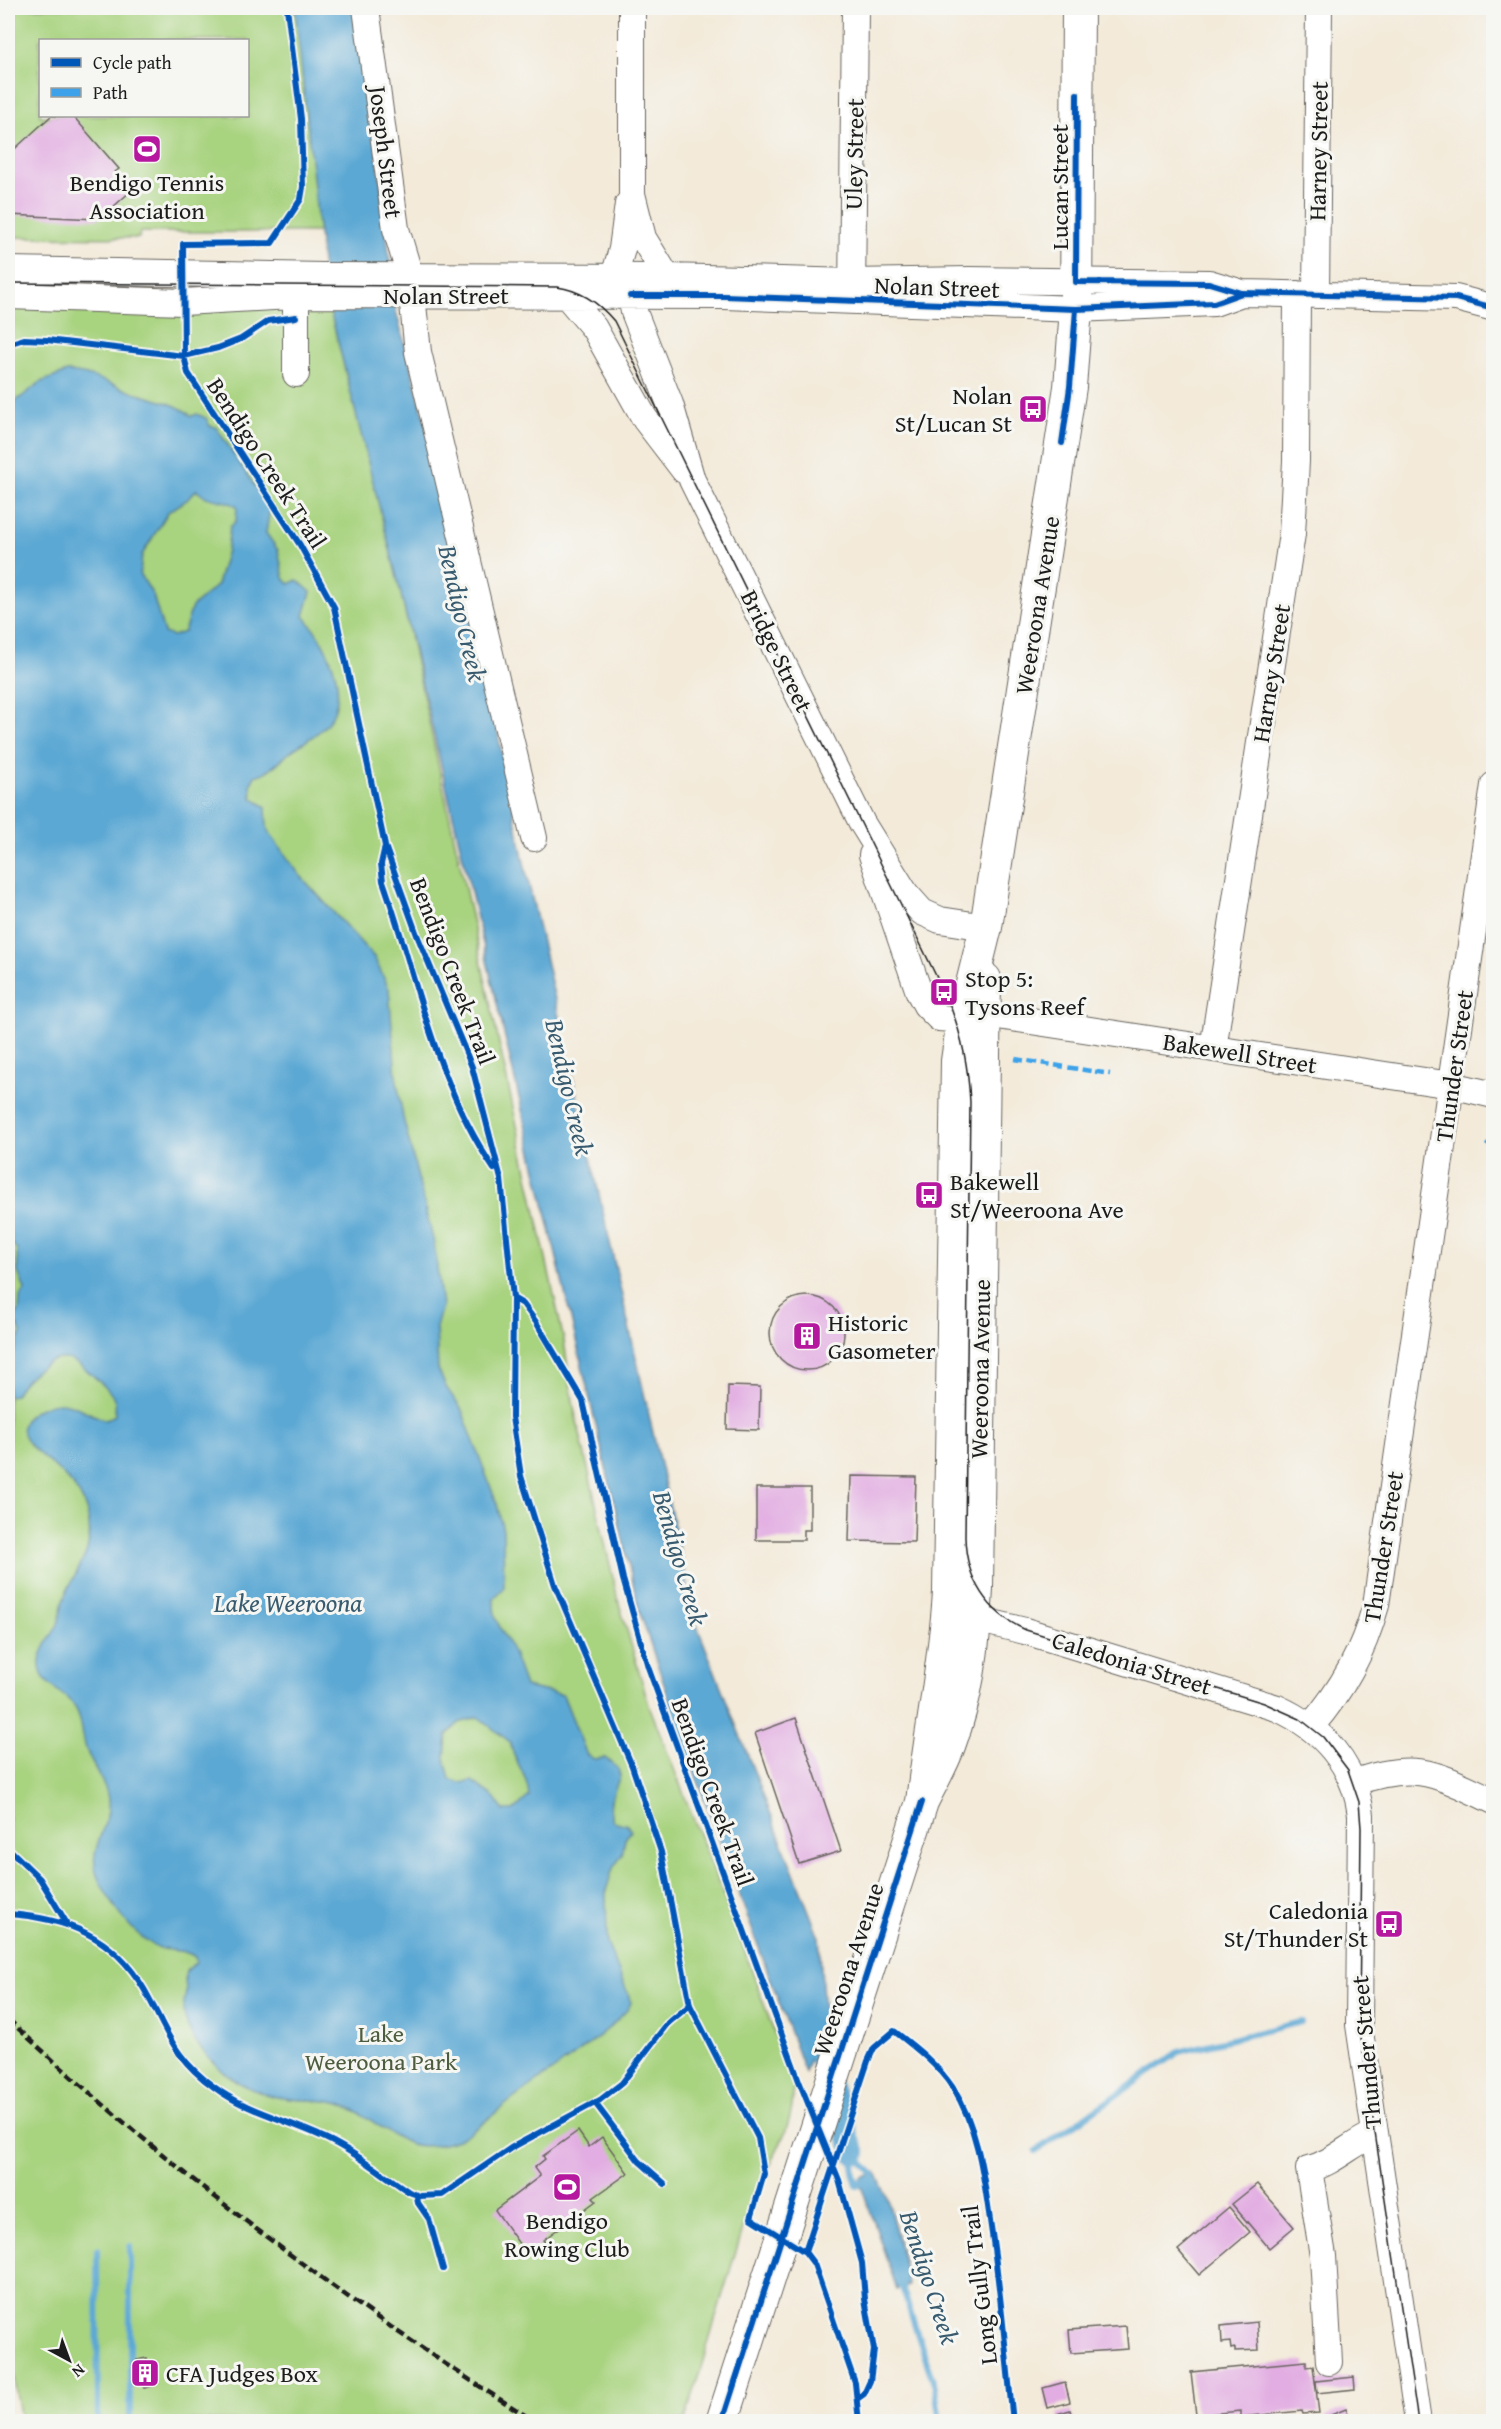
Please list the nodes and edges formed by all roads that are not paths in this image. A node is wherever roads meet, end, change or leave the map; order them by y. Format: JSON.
{"nodes":[{"id":1,"x":366,"y":8,"type":"edge"},
{"id":2,"x":632,"y":8,"type":"edge"},
{"id":3,"x":855,"y":8,"type":"edge"},
{"id":4,"x":1078,"y":8,"type":"edge"},
{"id":5,"x":1319,"y":8,"type":"edge"},
{"id":6,"x":631,"y":172,"type":"junction"},
{"id":7,"x":8,"y":270,"type":"edge"},
{"id":8,"x":667,"y":277,"type":"junction"},
{"id":9,"x":624,"y":283,"type":"junction"},
{"id":10,"x":296,"y":285,"type":"junction"},
{"id":11,"x":402,"y":285,"type":"junction"},
{"id":12,"x":1494,"y":290,"type":"edge"},
{"id":13,"x":852,"y":292,"type":"junction"},
{"id":14,"x":1306,"y":294,"type":"junction"},
{"id":15,"x":1076,"y":295,"type":"junction"},
{"id":16,"x":8,"y":296,"type":"edge"},
{"id":17,"x":567,"y":296,"type":"junction"},
{"id":18,"x":1456,"y":298,"type":"junction"},
{"id":19,"x":1494,"y":308,"type":"edge"},
{"id":20,"x":296,"y":374,"type":"dead end"},
{"id":21,"x":692,"y":480,"type":"junction"},
{"id":22,"x":1494,"y":785,"type":"edge"},
{"id":23,"x":862,"y":823,"type":"junction"},
{"id":24,"x":534,"y":838,"type":"dead end"},
{"id":25,"x":986,"y":927,"type":"junction"},
{"id":26,"x":974,"y":1017,"type":"junction"},
{"id":27,"x":1213,"y":1049,"type":"junction"},
{"id":28,"x":1451,"y":1085,"type":"junction"},
{"id":29,"x":1494,"y":1095,"type":"edge"},
{"id":30,"x":962,"y":1617,"type":"junction"},
{"id":31,"x":1311,"y":1726,"type":"junction"},
{"id":32,"x":1353,"y":1783,"type":"junction"},
{"id":33,"x":1494,"y":1801,"type":"edge"},
{"id":34,"x":1374,"y":2134,"type":"junction"},
{"id":35,"x":754,"y":2330,"type":"junction"},
{"id":36,"x":1329,"y":2362,"type":"dead end"},
{"id":37,"x":722,"y":2421,"type":"edge"},
{"id":38,"x":740,"y":2421,"type":"edge"},
{"id":39,"x":1418,"y":2421,"type":"edge"}],
"edges":[{"from":1,"to":11,"type":"street","name":"Joseph Street"},
{"from":2,"to":6,"type":"street"},
{"from":3,"to":13,"type":"street","name":"Uley Street"},
{"from":4,"to":15,"type":"main road","name":"Lucan Street"},
{"from":5,"to":14,"type":"street","name":"Harney Street"},
{"from":6,"to":8,"type":"street"},
{"from":6,"to":9,"type":"street"},
{"from":7,"to":10,"type":"street","name":"Nolan Street"},
{"from":8,"to":9,"type":"street","name":"Nolan Street"},
{"from":8,"to":13,"type":"street","name":"Nolan Street"},
{"from":9,"to":11,"type":"street","name":"Nolan Street"},
{"from":9,"to":13,"type":"street","name":"Nolan Street"},
{"from":9,"to":17,"type":"street","name":"Nolan Street"},
{"from":9,"to":21,"type":"street","name":"Bridge Street"},
{"from":10,"to":11,"type":"street","name":"Nolan Street"},
{"from":10,"to":16,"type":"street","name":"Nolan Street"},
{"from":10,"to":20,"type":"street"},
{"from":11,"to":17,"type":"street","name":"Nolan Street"},
{"from":11,"to":24,"type":"street","name":"Joseph Street"},
{"from":12,"to":18,"type":"street","name":"Nolan Street"},
{"from":13,"to":15,"type":"street","name":"Nolan Street"},
{"from":14,"to":15,"type":"street","name":"Nolan Street"},
{"from":14,"to":18,"type":"street","name":"Nolan Street"},
{"from":14,"to":27,"type":"street","name":"Harney Street"},
{"from":15,"to":25,"type":"main road","name":"Weeroona Avenue"},
{"from":17,"to":21,"type":"street","name":"Bridge Street"},
{"from":18,"to":19,"type":"street","name":"Nolan Street"},
{"from":21,"to":23,"type":"street","name":"Bridge Street"},
{"from":22,"to":28,"type":"street","name":"Thunder Street"},
{"from":23,"to":25,"type":"street","name":"Bridge Street"},
{"from":23,"to":26,"type":"street","name":"Bridge Street"},
{"from":25,"to":26,"type":"main road","name":"Weeroona Avenue"},
{"from":26,"to":27,"type":"street","name":"Bakewell Street"},
{"from":26,"to":30,"type":"main road","name":"Weeroona Avenue"},
{"from":27,"to":28,"type":"street","name":"Bakewell Street"},
{"from":28,"to":29,"type":"street","name":"Bakewell Street"},
{"from":28,"to":31,"type":"street","name":"Thunder Street"},
{"from":30,"to":31,"type":"street","name":"Caledonia Street"},
{"from":30,"to":35,"type":"main road","name":"Weeroona Avenue"},
{"from":31,"to":32,"type":"street","name":"Thunder Street"},
{"from":32,"to":33,"type":"street"},
{"from":32,"to":34,"type":"street","name":"Thunder Street"},
{"from":34,"to":36,"type":"street"},
{"from":34,"to":39,"type":"street","name":"Thunder Street"},
{"from":35,"to":37,"type":"main road","name":"Weeroona Avenue"},
{"from":35,"to":38,"type":"main road","name":"Weeroona Avenue"}]}
